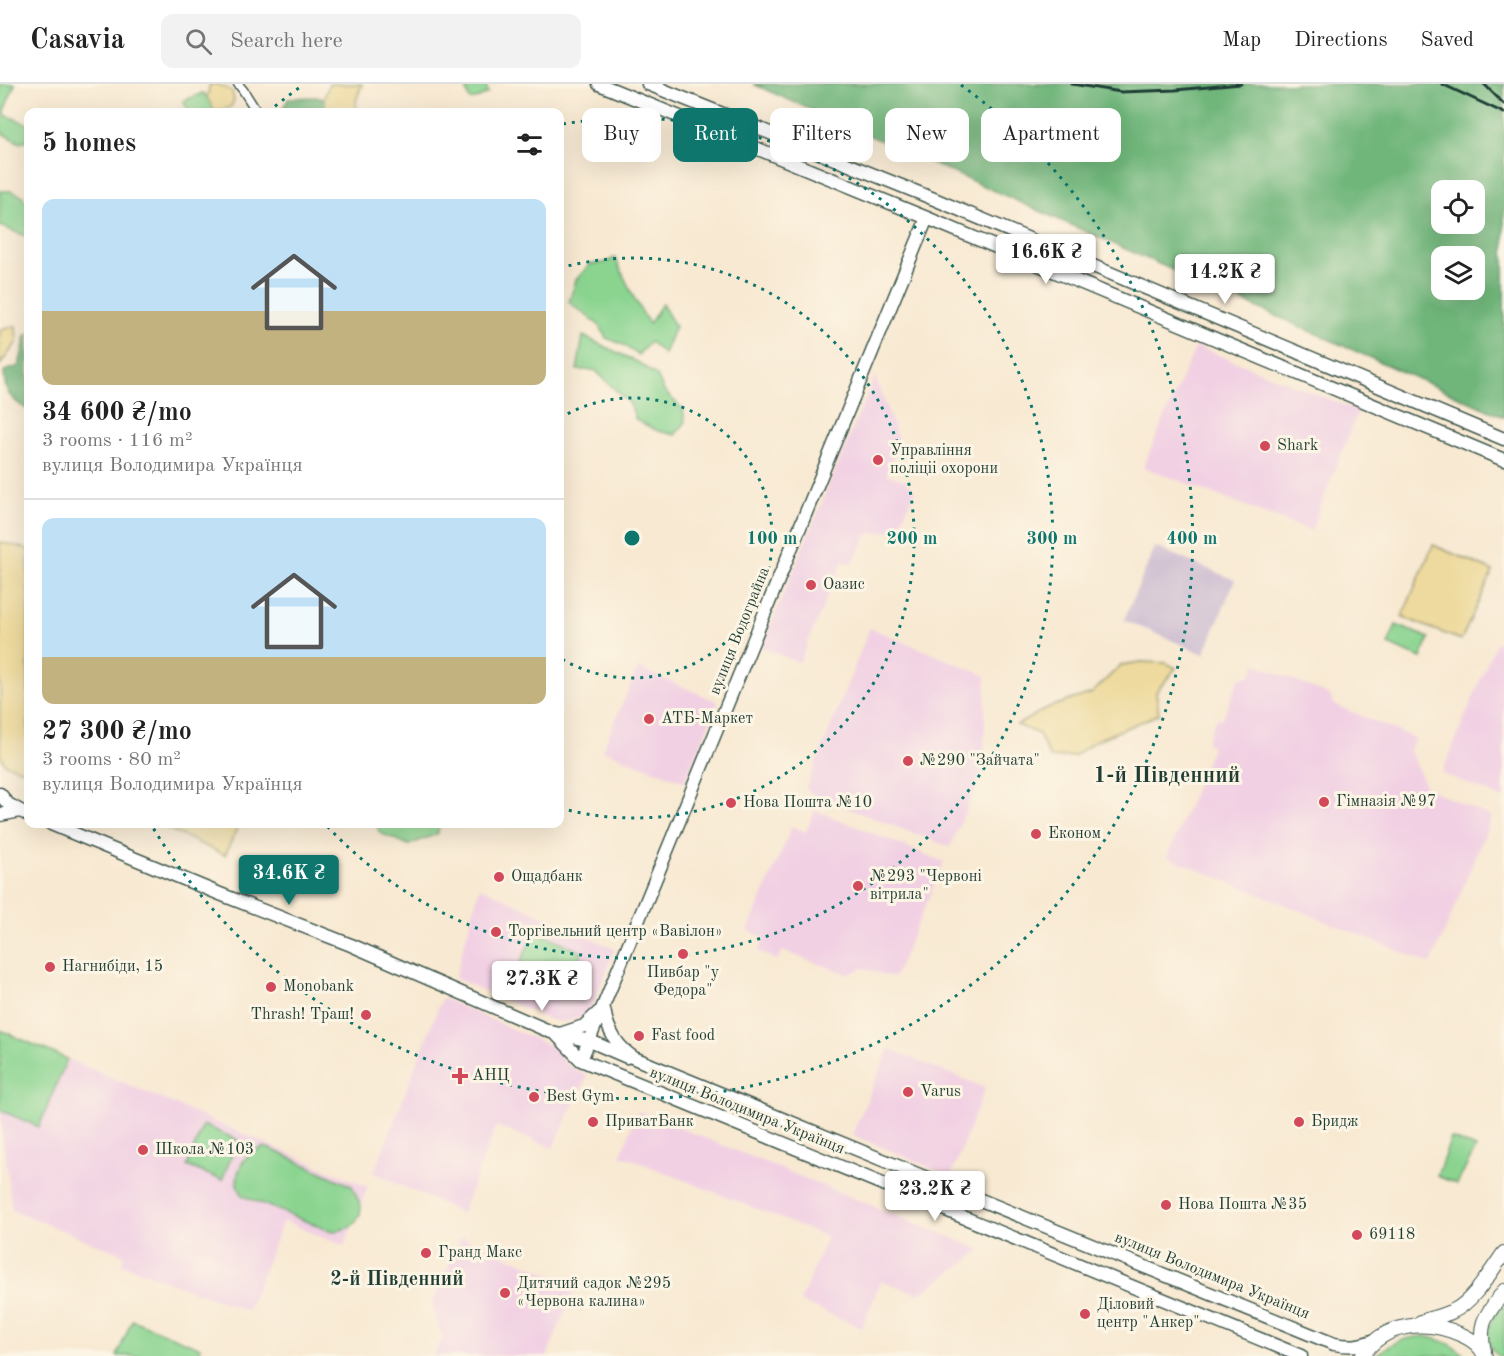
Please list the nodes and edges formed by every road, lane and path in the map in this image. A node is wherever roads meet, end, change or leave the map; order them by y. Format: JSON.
{"nodes":[{"id":1,"x":238,"y":84,"type":"edge"},
{"id":2,"x":599,"y":84,"type":"edge"},
{"id":3,"x":648,"y":84,"type":"edge"},
{"id":4,"x":254,"y":108,"type":"edge"},
{"id":5,"x":934,"y":199,"type":"junction"},
{"id":6,"x":927,"y":218,"type":"junction"},
{"id":7,"x":1504,"y":439,"type":"edge"},
{"id":8,"x":1504,"y":460,"type":"edge"},
{"id":9,"x":0,"y":794,"type":"edge"},
{"id":10,"x":24,"y":813,"type":"edge"},
{"id":11,"x":0,"y":815,"type":"edge"},
{"id":12,"x":61,"y":828,"type":"edge"},
{"id":13,"x":603,"y":1008,"type":"junction"},
{"id":14,"x":556,"y":1034,"type":"junction"},
{"id":15,"x":590,"y":1041,"type":"junction"},
{"id":16,"x":634,"y":1058,"type":"junction"},
{"id":17,"x":581,"y":1060,"type":"junction"},
{"id":18,"x":1504,"y":1253,"type":"edge"},
{"id":19,"x":1504,"y":1291,"type":"edge"},
{"id":20,"x":1407,"y":1326,"type":"junction"},
{"id":21,"x":1379,"y":1338,"type":"junction"},
{"id":22,"x":1485,"y":1355,"type":"edge"},
{"id":23,"x":1301,"y":1356,"type":"edge"},
{"id":24,"x":1362,"y":1356,"type":"edge"}],
"edges":[{"from":1,"to":4,"type":"street"},
{"from":2,"to":6,"type":"street"},
{"from":3,"to":5,"type":"street"},
{"from":5,"to":6,"type":"street","name":"вулиця Водограйна"},
{"from":5,"to":7,"type":"street"},
{"from":6,"to":8,"type":"street"},
{"from":6,"to":13,"type":"street","name":"вулиця Водограйна"},
{"from":9,"to":10,"type":"street"},
{"from":10,"to":11,"type":"street"},
{"from":12,"to":14,"type":"street","name":"вулиця Володимира Українця"},
{"from":13,"to":14,"type":"street"},
{"from":13,"to":15,"type":"street","name":"вулиця Водограйна"},
{"from":13,"to":16,"type":"street"},
{"from":14,"to":15,"type":"street","name":"вулиця Володимира Українця"},
{"from":14,"to":17,"type":"street","name":"вулиця Володимира Українця"},
{"from":15,"to":16,"type":"street","name":"вулиця Володимира Українця"},
{"from":15,"to":17,"type":"street","name":"вулиця Водограйна"},
{"from":16,"to":21,"type":"street","name":"вулиця Володимира Українця"},
{"from":17,"to":23,"type":"street","name":"вулиця Володимира Українця"},
{"from":18,"to":20,"type":"main road"},
{"from":19,"to":22,"type":"main road"},
{"from":20,"to":21,"type":"main road","name":"вулиця Володимира Українця"},
{"from":20,"to":22,"type":"main road","name":"вулиця Володимира Українця"},
{"from":21,"to":24,"type":"main road","name":"вулиця Володимира Українця"}]}
